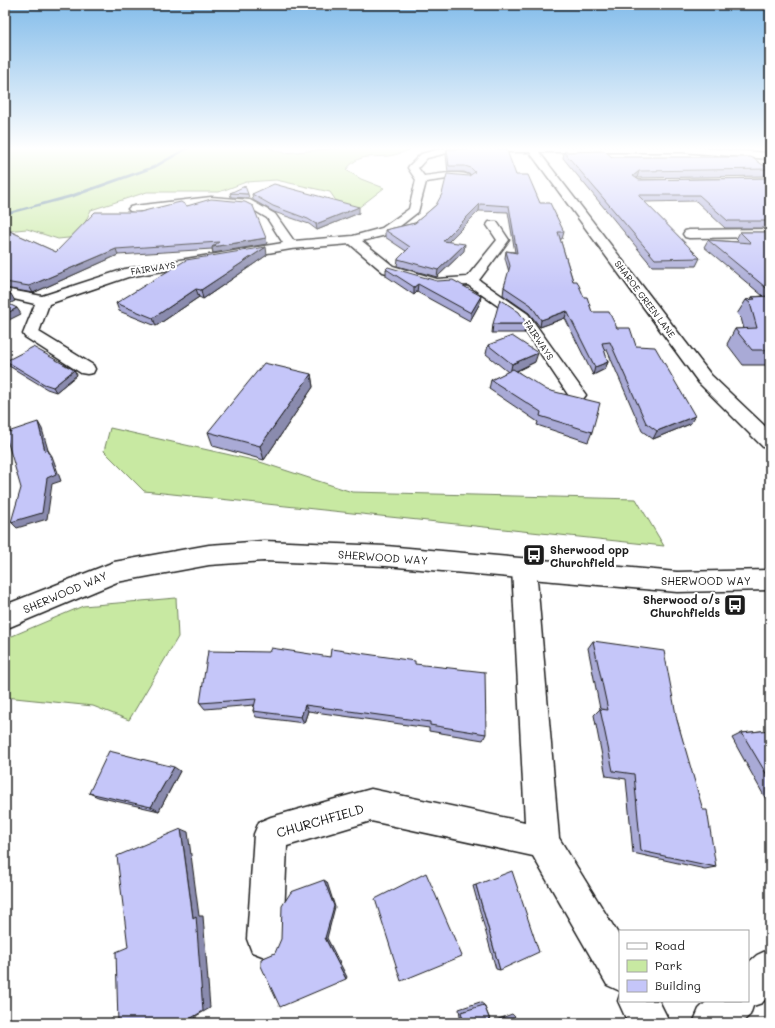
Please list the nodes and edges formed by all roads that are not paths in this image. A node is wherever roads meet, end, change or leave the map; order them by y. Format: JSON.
{"nodes":[{"id":1,"x":418,"y":195,"type":"edge"},
{"id":2,"x":567,"y":195,"type":"edge"},
{"id":3,"x":134,"y":209,"type":"dead end"},
{"id":4,"x":494,"y":225,"type":"dead end"},
{"id":5,"x":770,"y":233,"type":"edge"},
{"id":6,"x":690,"y":234,"type":"dead end"},
{"id":7,"x":353,"y":240,"type":"junction"},
{"id":8,"x":291,"y":245,"type":"junction"},
{"id":9,"x":471,"y":282,"type":"junction"},
{"id":10,"x":5,"y":294,"type":"edge"},
{"id":11,"x":43,"y":301,"type":"junction"},
{"id":12,"x":87,"y":369,"type":"dead end"},
{"id":13,"x":577,"y":395,"type":"dead end"},
{"id":14,"x":770,"y":442,"type":"edge"},
{"id":15,"x":524,"y":568,"type":"junction"},
{"id":16,"x":770,"y":580,"type":"edge"},
{"id":17,"x":5,"y":617,"type":"edge"},
{"id":18,"x":543,"y":842,"type":"junction"},
{"id":19,"x":265,"y":939,"type":"dead end"},
{"id":20,"x":770,"y":968,"type":"edge"},
{"id":21,"x":619,"y":970,"type":"edge"},
{"id":22,"x":749,"y":988,"type":"edge"},
{"id":23,"x":638,"y":1002,"type":"edge"},
{"id":24,"x":735,"y":1002,"type":"edge"},
{"id":25,"x":650,"y":1023,"type":"edge"},
{"id":26,"x":712,"y":1023,"type":"edge"}],
"edges":[{"from":1,"to":7,"type":"street","name":"FAIRWAYS"},
{"from":2,"to":14,"type":"street","name":"SHAROE GREEN LANE"},
{"from":3,"to":8,"type":"street"},
{"from":4,"to":9,"type":"street"},
{"from":5,"to":6,"type":"street"},
{"from":7,"to":8,"type":"street","name":"FAIRWAYS"},
{"from":7,"to":9,"type":"street"},
{"from":8,"to":11,"type":"street","name":"FAIRWAYS"},
{"from":9,"to":13,"type":"street","name":"FAIRWAYS"},
{"from":10,"to":11,"type":"street","name":"FAIRWAYS"},
{"from":11,"to":12,"type":"street"},
{"from":15,"to":16,"type":"street","name":"SHERWOOD WAY"},
{"from":15,"to":17,"type":"street","name":"SHERWOOD WAY"},
{"from":15,"to":18,"type":"street"},
{"from":18,"to":19,"type":"street","name":"CHURCHFIELD"},
{"from":18,"to":21,"type":"street"},
{"from":20,"to":22,"type":"street"},
{"from":23,"to":25,"type":"street"},
{"from":24,"to":26,"type":"street"}]}
